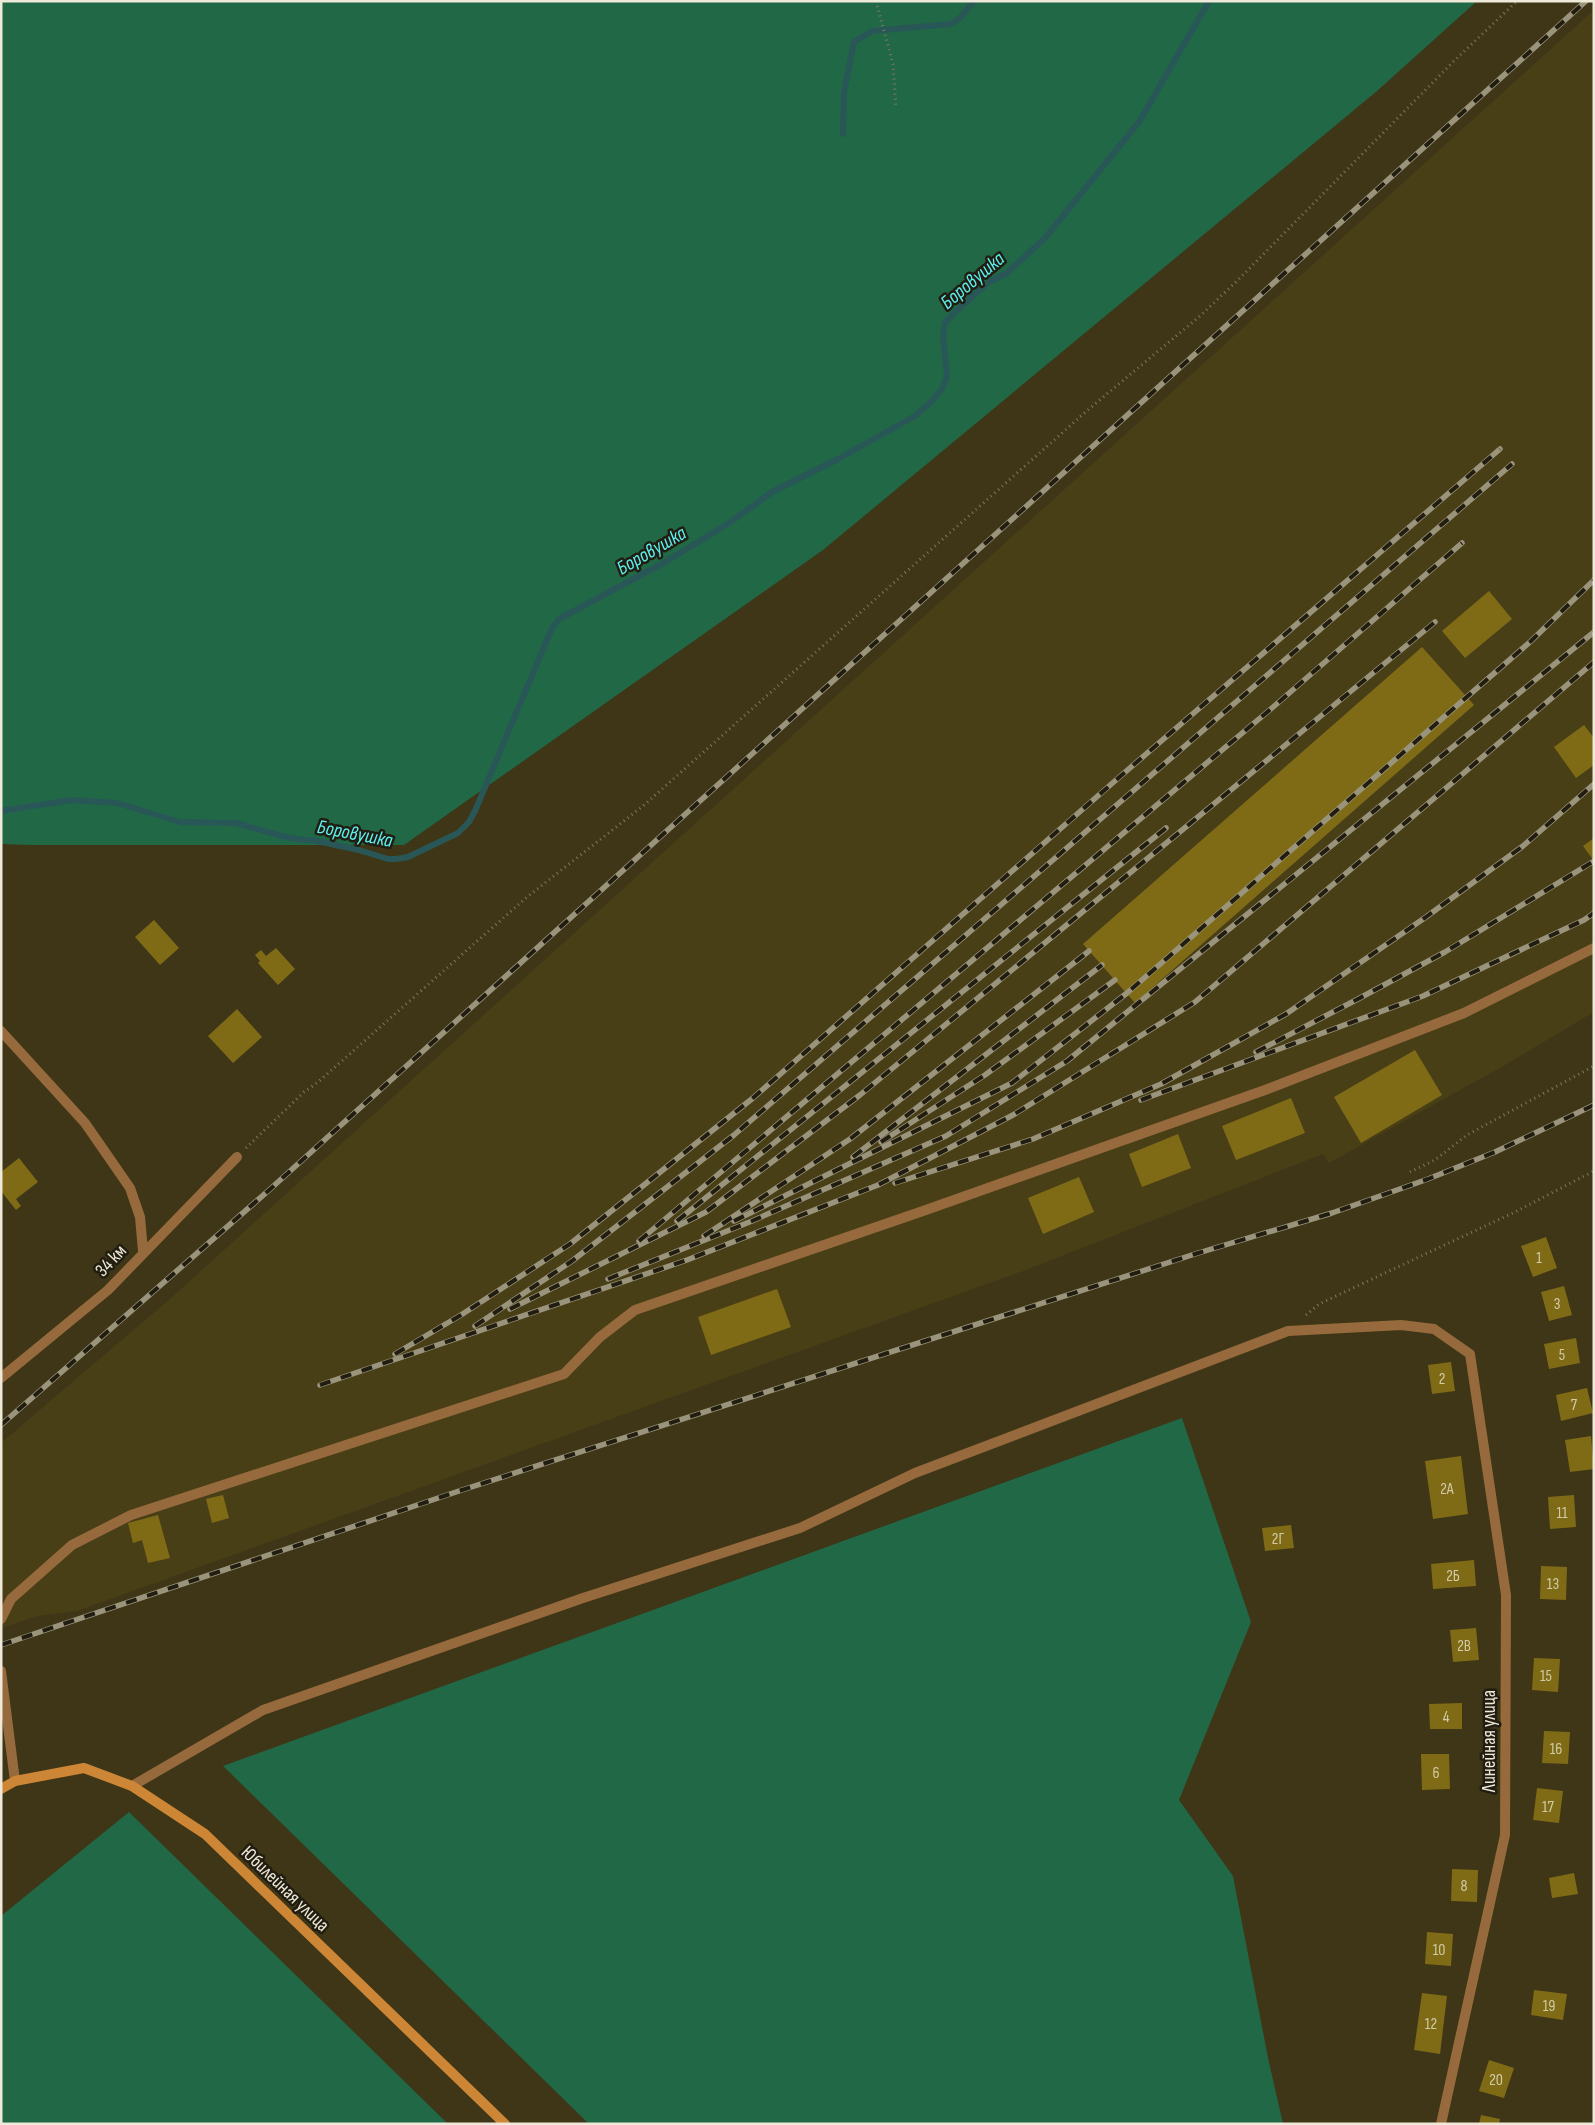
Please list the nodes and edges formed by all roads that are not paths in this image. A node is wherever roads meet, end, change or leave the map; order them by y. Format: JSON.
{"nodes":[{"id":1,"x":1594,"y":948,"type":"edge"},
{"id":2,"x":1,"y":1031,"type":"edge"},
{"id":3,"x":237,"y":1157,"type":"road end"},
{"id":4,"x":143,"y":1251,"type":"junction"},
{"id":5,"x":1,"y":1378,"type":"edge"},
{"id":6,"x":1,"y":1619,"type":"edge"},
{"id":7,"x":1,"y":1671,"type":"edge"},
{"id":8,"x":15,"y":1781,"type":"junction"},
{"id":9,"x":132,"y":1786,"type":"junction"},
{"id":10,"x":1,"y":1789,"type":"edge"},
{"id":11,"x":505,"y":2124,"type":"edge"},
{"id":12,"x":1441,"y":2124,"type":"edge"}],
"edges":[{"from":1,"to":6,"type":"street"},
{"from":2,"to":4,"type":"street"},
{"from":3,"to":4,"type":"street","name":"34 км"},
{"from":4,"to":5,"type":"street","name":"34 км"},
{"from":7,"to":8,"type":"street"},
{"from":8,"to":9,"type":"main road","name":"Юбилейная улица"},
{"from":8,"to":10,"type":"main road","name":"Юбилейная улица"},
{"from":9,"to":11,"type":"main road","name":"Юбилейная улица"},
{"from":9,"to":12,"type":"street","name":"Линейная улица"}]}
